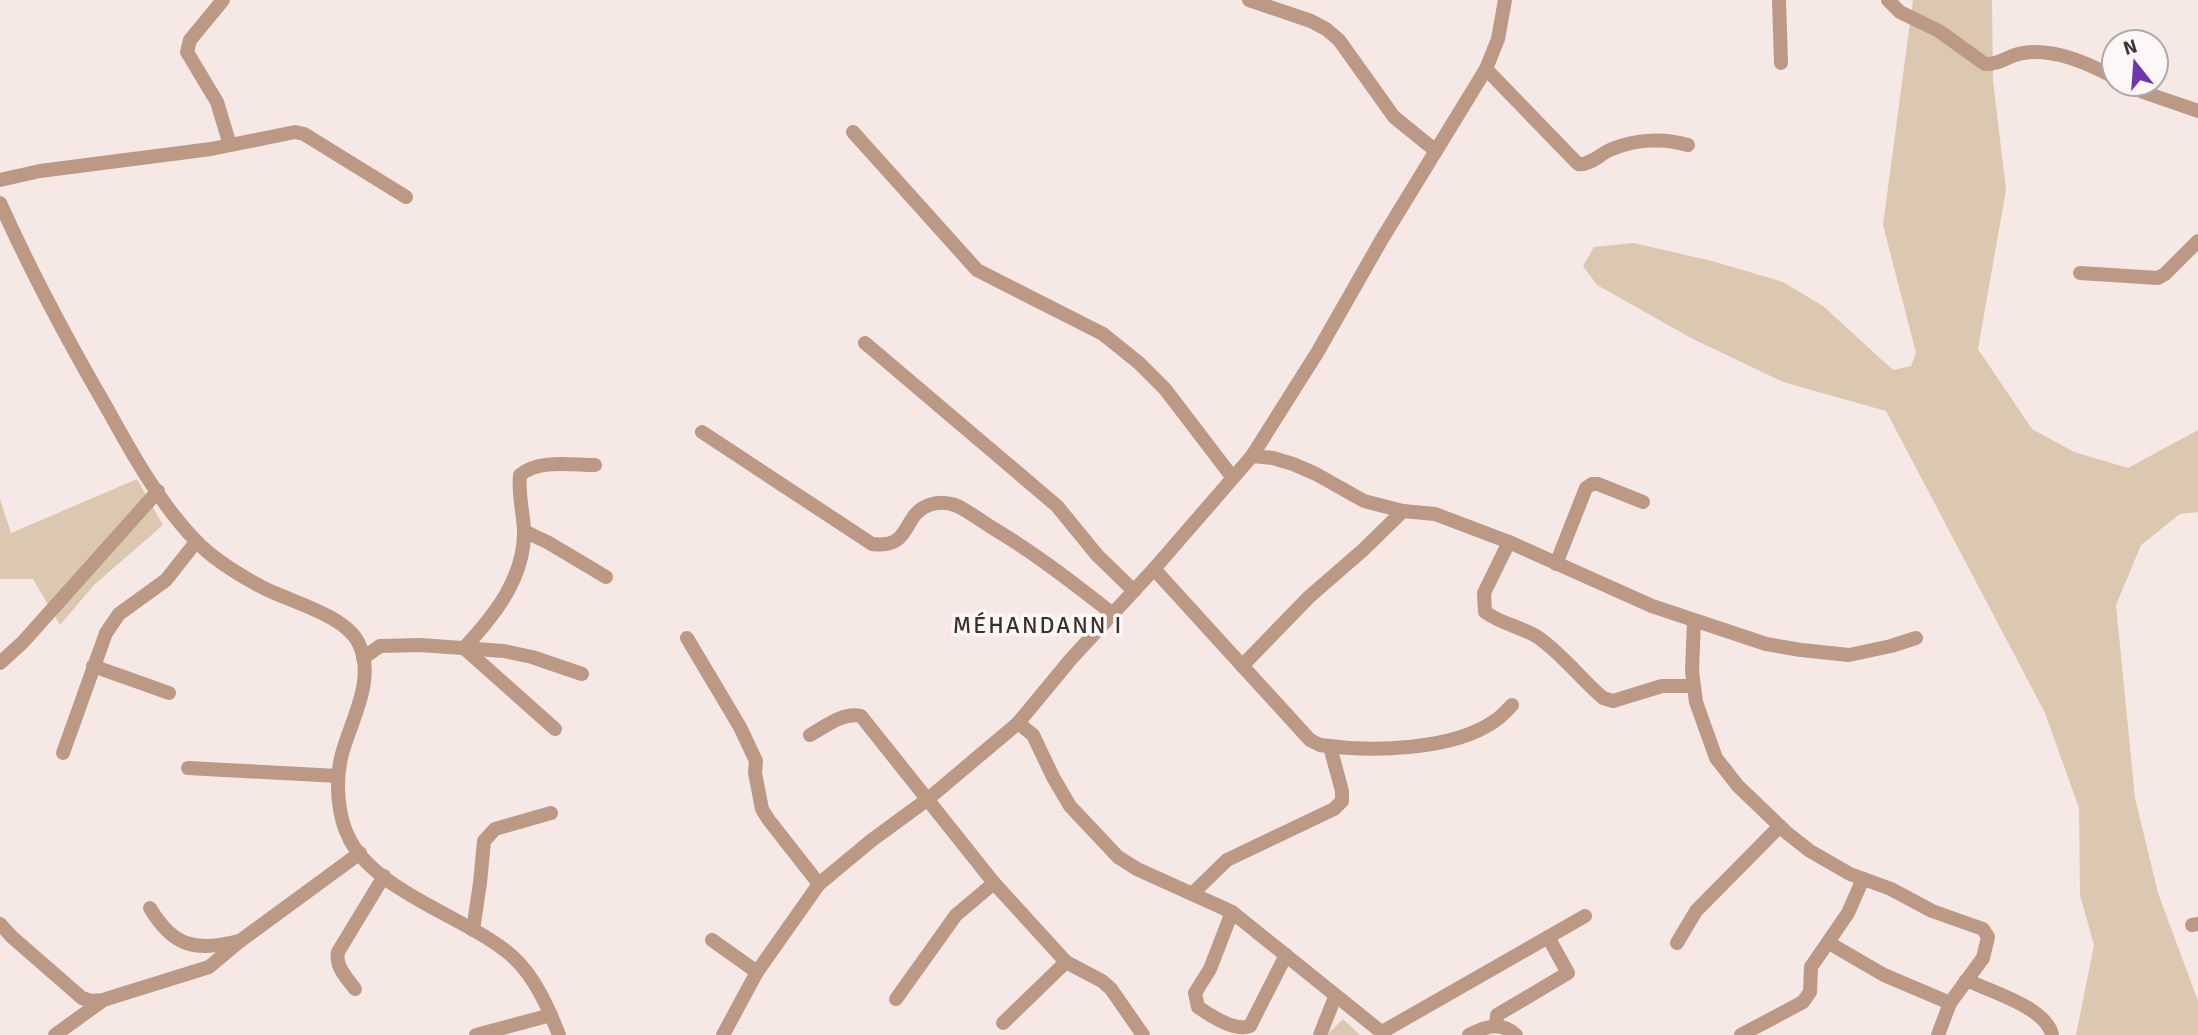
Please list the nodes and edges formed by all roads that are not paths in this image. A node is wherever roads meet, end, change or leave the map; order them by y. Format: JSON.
{"nodes":[{"id":1,"x":223,"y":0,"type":"edge"},
{"id":2,"x":1248,"y":0,"type":"edge"},
{"id":3,"x":1505,"y":0,"type":"edge"},
{"id":4,"x":1779,"y":0,"type":"edge"},
{"id":5,"x":1888,"y":0,"type":"edge"},
{"id":6,"x":1781,"y":63,"type":"dead end"},
{"id":7,"x":1486,"y":69,"type":"junction"},
{"id":8,"x":2100,"y":70,"type":"edge"},
{"id":9,"x":2160,"y":98,"type":"edge"},
{"id":10,"x":2198,"y":111,"type":"edge"},
{"id":11,"x":853,"y":132,"type":"dead end"},
{"id":12,"x":230,"y":145,"type":"junction"},
{"id":13,"x":1688,"y":145,"type":"dead end"},
{"id":14,"x":1436,"y":151,"type":"junction"},
{"id":15,"x":0,"y":180,"type":"edge"},
{"id":16,"x":406,"y":197,"type":"dead end"},
{"id":17,"x":0,"y":203,"type":"edge"},
{"id":18,"x":2198,"y":240,"type":"edge"},
{"id":19,"x":2080,"y":273,"type":"dead end"},
{"id":20,"x":865,"y":343,"type":"dead end"},
{"id":21,"x":702,"y":432,"type":"dead end"},
{"id":22,"x":1252,"y":456,"type":"junction"},
{"id":23,"x":595,"y":465,"type":"dead end"},
{"id":24,"x":1233,"y":478,"type":"junction"},
{"id":25,"x":158,"y":491,"type":"junction"},
{"id":26,"x":1643,"y":502,"type":"dead end"},
{"id":27,"x":1403,"y":510,"type":"junction"},
{"id":28,"x":524,"y":531,"type":"junction"},
{"id":29,"x":196,"y":542,"type":"junction"},
{"id":30,"x":1509,"y":542,"type":"junction"},
{"id":31,"x":1556,"y":564,"type":"junction"},
{"id":32,"x":1154,"y":569,"type":"junction"},
{"id":33,"x":607,"y":578,"type":"dead end"},
{"id":34,"x":1134,"y":591,"type":"junction"},
{"id":35,"x":1113,"y":614,"type":"junction"},
{"id":36,"x":1694,"y":621,"type":"junction"},
{"id":37,"x":687,"y":638,"type":"dead end"},
{"id":38,"x":1916,"y":638,"type":"dead end"},
{"id":39,"x":464,"y":648,"type":"junction"},
{"id":40,"x":363,"y":658,"type":"junction"},
{"id":41,"x":0,"y":663,"type":"edge"},
{"id":42,"x":93,"y":666,"type":"junction"},
{"id":43,"x":1242,"y":666,"type":"junction"},
{"id":44,"x":582,"y":674,"type":"dead end"},
{"id":45,"x":1693,"y":686,"type":"junction"},
{"id":46,"x":169,"y":693,"type":"dead end"},
{"id":47,"x":1512,"y":705,"type":"dead end"},
{"id":48,"x":1018,"y":723,"type":"junction"},
{"id":49,"x":555,"y":729,"type":"dead end"},
{"id":50,"x":810,"y":735,"type":"dead end"},
{"id":51,"x":1330,"y":747,"type":"junction"},
{"id":52,"x":63,"y":753,"type":"dead end"},
{"id":53,"x":188,"y":768,"type":"dead end"},
{"id":54,"x":338,"y":776,"type":"junction"},
{"id":55,"x":928,"y":799,"type":"junction"},
{"id":56,"x":551,"y":813,"type":"dead end"},
{"id":57,"x":1780,"y":826,"type":"junction"},
{"id":58,"x":360,"y":853,"type":"junction"},
{"id":59,"x":384,"y":876,"type":"junction"},
{"id":60,"x":1863,"y":879,"type":"junction"},
{"id":61,"x":994,"y":883,"type":"junction"},
{"id":62,"x":819,"y":884,"type":"junction"},
{"id":63,"x":1193,"y":893,"type":"junction"},
{"id":64,"x":150,"y":908,"type":"dead end"},
{"id":65,"x":1233,"y":912,"type":"junction"},
{"id":66,"x":1585,"y":916,"type":"dead end"},
{"id":67,"x":0,"y":924,"type":"edge"},
{"id":68,"x":473,"y":930,"type":"junction"},
{"id":69,"x":1548,"y":937,"type":"junction"},
{"id":70,"x":712,"y":940,"type":"dead end"},
{"id":71,"x":240,"y":941,"type":"junction"},
{"id":72,"x":1677,"y":943,"type":"dead end"},
{"id":73,"x":1829,"y":943,"type":"junction"},
{"id":74,"x":1286,"y":955,"type":"junction"},
{"id":75,"x":1066,"y":962,"type":"junction"},
{"id":76,"x":757,"y":972,"type":"junction"},
{"id":77,"x":1966,"y":980,"type":"junction"},
{"id":78,"x":355,"y":989,"type":"dead end"},
{"id":79,"x":1335,"y":997,"type":"junction"},
{"id":80,"x":897,"y":999,"type":"dead end"},
{"id":81,"x":103,"y":1000,"type":"junction"},
{"id":82,"x":1950,"y":1003,"type":"junction"},
{"id":83,"x":551,"y":1015,"type":"junction"},
{"id":84,"x":1003,"y":1023,"type":"dead end"},
{"id":85,"x":1496,"y":1026,"type":"junction"},
{"id":86,"x":1760,"y":1031,"type":"edge"},
{"id":87,"x":1384,"y":1033,"type":"edge"},
{"id":88,"x":55,"y":1035,"type":"edge"},
{"id":89,"x":476,"y":1035,"type":"edge"},
{"id":90,"x":559,"y":1035,"type":"edge"},
{"id":91,"x":723,"y":1035,"type":"edge"},
{"id":92,"x":1143,"y":1035,"type":"edge"},
{"id":93,"x":1320,"y":1035,"type":"edge"},
{"id":94,"x":1469,"y":1035,"type":"edge"},
{"id":95,"x":1516,"y":1035,"type":"edge"},
{"id":96,"x":1741,"y":1035,"type":"edge"},
{"id":97,"x":1938,"y":1035,"type":"edge"},
{"id":98,"x":2052,"y":1035,"type":"edge"}],
"edges":[{"from":1,"to":12,"type":"street"},
{"from":2,"to":14,"type":"street"},
{"from":3,"to":7,"type":"street"},
{"from":4,"to":6,"type":"street"},
{"from":5,"to":8,"type":"street"},
{"from":7,"to":13,"type":"street"},
{"from":7,"to":14,"type":"street"},
{"from":9,"to":10,"type":"street"},
{"from":11,"to":24,"type":"street"},
{"from":12,"to":15,"type":"street"},
{"from":12,"to":16,"type":"street"},
{"from":14,"to":22,"type":"street"},
{"from":17,"to":25,"type":"street"},
{"from":18,"to":19,"type":"street"},
{"from":20,"to":34,"type":"street"},
{"from":21,"to":35,"type":"street"},
{"from":22,"to":24,"type":"street"},
{"from":22,"to":27,"type":"street"},
{"from":23,"to":28,"type":"street"},
{"from":24,"to":32,"type":"street"},
{"from":25,"to":29,"type":"street"},
{"from":25,"to":41,"type":"street"},
{"from":26,"to":31,"type":"street"},
{"from":27,"to":30,"type":"street"},
{"from":27,"to":43,"type":"street"},
{"from":28,"to":33,"type":"street"},
{"from":28,"to":39,"type":"street"},
{"from":29,"to":40,"type":"street"},
{"from":29,"to":42,"type":"street"},
{"from":30,"to":31,"type":"street"},
{"from":30,"to":45,"type":"street"},
{"from":31,"to":36,"type":"street"},
{"from":32,"to":34,"type":"street"},
{"from":32,"to":43,"type":"street"},
{"from":34,"to":35,"type":"street"},
{"from":35,"to":48,"type":"street"},
{"from":36,"to":38,"type":"street"},
{"from":36,"to":45,"type":"street"},
{"from":37,"to":62,"type":"street"},
{"from":39,"to":40,"type":"street"},
{"from":39,"to":44,"type":"street"},
{"from":39,"to":49,"type":"street"},
{"from":40,"to":54,"type":"street"},
{"from":42,"to":46,"type":"street"},
{"from":42,"to":52,"type":"street"},
{"from":43,"to":51,"type":"street"},
{"from":45,"to":57,"type":"street"},
{"from":47,"to":51,"type":"street"},
{"from":48,"to":55,"type":"street"},
{"from":48,"to":63,"type":"street"},
{"from":50,"to":55,"type":"street"},
{"from":51,"to":63,"type":"street"},
{"from":53,"to":54,"type":"street"},
{"from":54,"to":58,"type":"street"},
{"from":55,"to":61,"type":"street"},
{"from":55,"to":62,"type":"street"},
{"from":56,"to":68,"type":"street"},
{"from":57,"to":60,"type":"street"},
{"from":57,"to":72,"type":"street"},
{"from":58,"to":59,"type":"street"},
{"from":58,"to":71,"type":"street"},
{"from":59,"to":68,"type":"street"},
{"from":59,"to":78,"type":"street"},
{"from":60,"to":73,"type":"street"},
{"from":60,"to":77,"type":"street"},
{"from":61,"to":75,"type":"street"},
{"from":61,"to":80,"type":"street"},
{"from":62,"to":76,"type":"street"},
{"from":63,"to":65,"type":"street"},
{"from":64,"to":71,"type":"street"},
{"from":65,"to":74,"type":"street"},
{"from":65,"to":74,"type":"street"},
{"from":66,"to":69,"type":"street"},
{"from":67,"to":81,"type":"street"},
{"from":68,"to":83,"type":"street"},
{"from":69,"to":85,"type":"street"},
{"from":69,"to":87,"type":"street"},
{"from":70,"to":76,"type":"street"},
{"from":71,"to":81,"type":"street"},
{"from":73,"to":82,"type":"street"},
{"from":73,"to":86,"type":"street"},
{"from":74,"to":79,"type":"street"},
{"from":75,"to":84,"type":"street"},
{"from":75,"to":92,"type":"street"},
{"from":76,"to":91,"type":"street"},
{"from":77,"to":82,"type":"street"},
{"from":77,"to":98,"type":"street"},
{"from":79,"to":87,"type":"street"},
{"from":79,"to":93,"type":"street"},
{"from":81,"to":88,"type":"street"},
{"from":82,"to":97,"type":"street"},
{"from":83,"to":89,"type":"street"},
{"from":83,"to":90,"type":"street"},
{"from":85,"to":94,"type":"street"},
{"from":85,"to":95,"type":"street"},
{"from":86,"to":96,"type":"street"}]}
